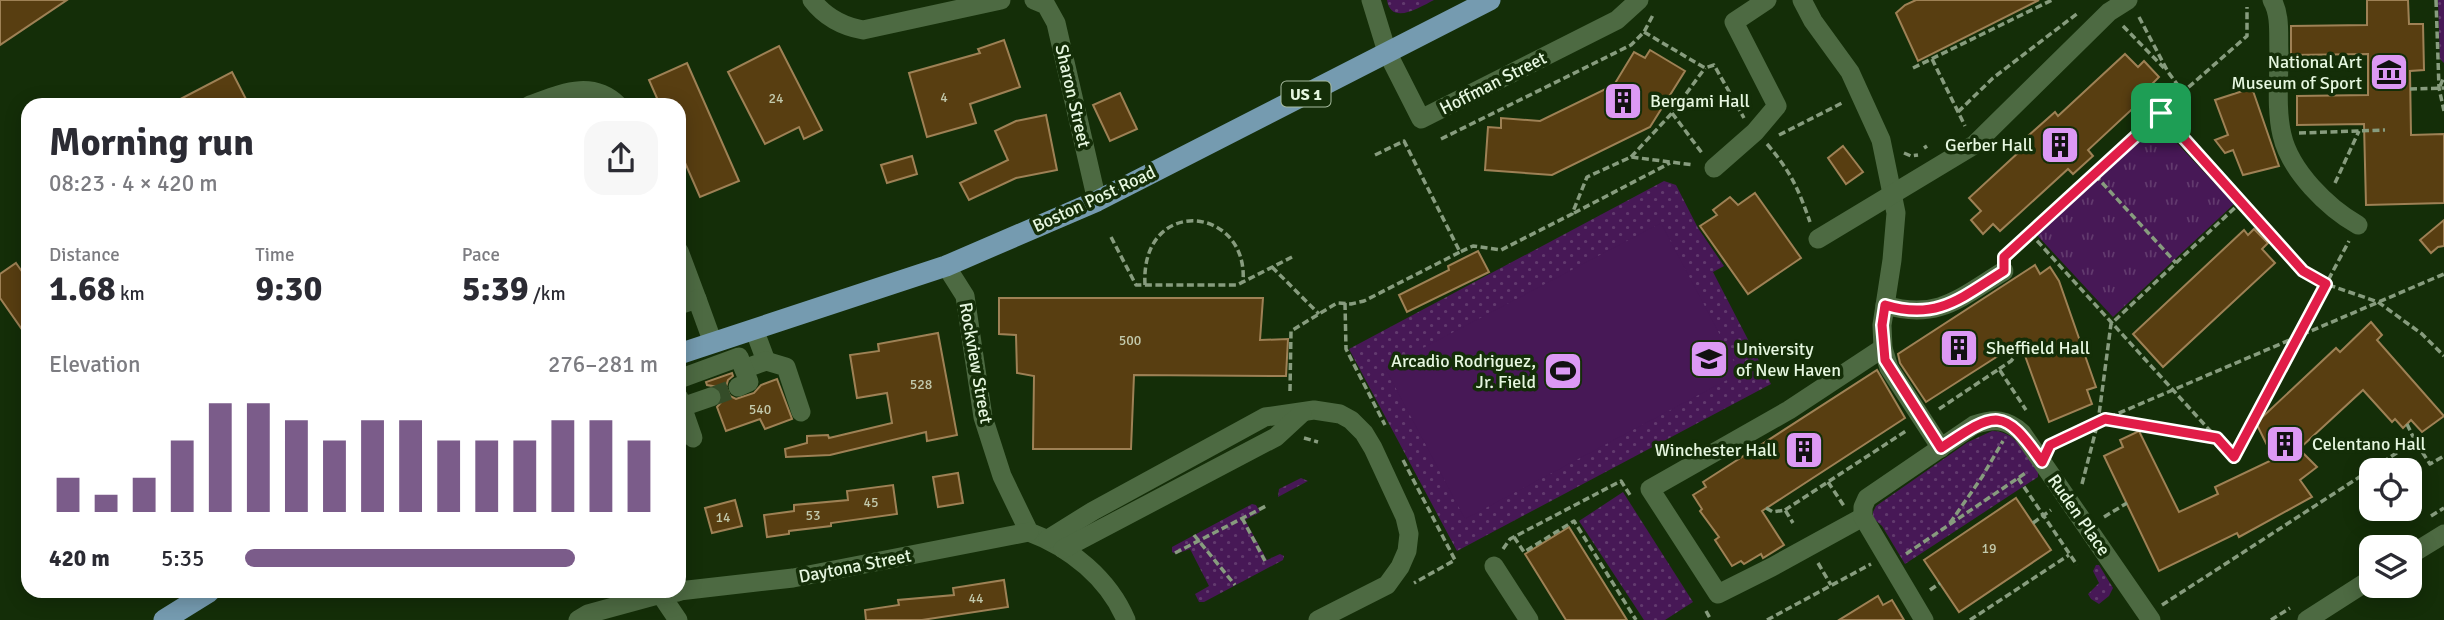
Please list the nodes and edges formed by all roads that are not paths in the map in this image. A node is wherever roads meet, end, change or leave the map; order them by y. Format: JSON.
{"nodes":[{"id":1,"x":812,"y":0,"type":"edge"},
{"id":2,"x":1001,"y":0,"type":"edge"},
{"id":3,"x":1034,"y":0,"type":"edge"},
{"id":4,"x":1371,"y":0,"type":"edge"},
{"id":5,"x":1490,"y":0,"type":"edge"},
{"id":6,"x":1639,"y":0,"type":"edge"},
{"id":7,"x":1767,"y":0,"type":"edge"},
{"id":8,"x":1802,"y":0,"type":"edge"},
{"id":9,"x":2272,"y":0,"type":"edge"},
{"id":10,"x":2132,"y":6,"type":"edge"},
{"id":11,"x":1387,"y":52,"type":"junction"},
{"id":12,"x":549,"y":98,"type":"edge"},
{"id":13,"x":609,"y":98,"type":"edge"},
{"id":14,"x":1714,"y":168,"type":"road end"},
{"id":15,"x":1893,"y":192,"type":"junction"},
{"id":16,"x":1097,"y":201,"type":"junction"},
{"id":17,"x":2358,"y":225,"type":"road end"},
{"id":18,"x":1818,"y":239,"type":"road end"},
{"id":19,"x":946,"y":266,"type":"junction"},
{"id":20,"x":2004,"y":271,"type":"road end"},
{"id":21,"x":688,"y":302,"type":"edge"},
{"id":22,"x":1885,"y":305,"type":"junction"},
{"id":23,"x":754,"y":330,"type":"junction"},
{"id":24,"x":713,"y":343,"type":"junction"},
{"id":25,"x":1883,"y":348,"type":"junction"},
{"id":26,"x":686,"y":352,"type":"edge"},
{"id":27,"x":766,"y":361,"type":"junction"},
{"id":28,"x":686,"y":376,"type":"edge"},
{"id":29,"x":711,"y":397,"type":"tunnel mouth"},
{"id":30,"x":686,"y":401,"type":"edge"},
{"id":31,"x":801,"y":412,"type":"dead end"},
{"id":32,"x":686,"y":419,"type":"edge"},
{"id":33,"x":693,"y":439,"type":"dead end"},
{"id":34,"x":1941,"y":448,"type":"junction"},
{"id":35,"x":1855,"y":513,"type":"junction"},
{"id":36,"x":1029,"y":532,"type":"junction"},
{"id":37,"x":2444,"y":534,"type":"edge"},
{"id":38,"x":1056,"y":544,"type":"junction"},
{"id":39,"x":2422,"y":548,"type":"edge"},
{"id":40,"x":1494,"y":566,"type":"dead end"},
{"id":41,"x":2359,"y":587,"type":"edge"},
{"id":42,"x":686,"y":590,"type":"edge"},
{"id":43,"x":199,"y":598,"type":"edge"},
{"id":44,"x":647,"y":598,"type":"edge"},
{"id":45,"x":671,"y":598,"type":"edge"},
{"id":46,"x":2149,"y":618,"type":"edge"},
{"id":47,"x":2311,"y":619,"type":"edge"},
{"id":48,"x":164,"y":620,"type":"edge"},
{"id":49,"x":578,"y":620,"type":"edge"},
{"id":50,"x":678,"y":620,"type":"edge"},
{"id":51,"x":1126,"y":620,"type":"edge"},
{"id":52,"x":1318,"y":620,"type":"edge"},
{"id":53,"x":1529,"y":620,"type":"edge"},
{"id":54,"x":1924,"y":620,"type":"edge"}],
"edges":[{"from":1,"to":2,"type":"street"},
{"from":3,"to":16,"type":"street","name":"Sharon Street"},
{"from":4,"to":11,"type":"street","name":"Hoffman Street"},
{"from":5,"to":11,"type":"main road","name":"Boston Post Road","number":"US 1"},
{"from":6,"to":11,"type":"street","name":"Hoffman Street"},
{"from":7,"to":14,"type":"street"},
{"from":8,"to":15,"type":"street"},
{"from":9,"to":17,"type":"street"},
{"from":10,"to":15,"type":"street"},
{"from":11,"to":16,"type":"main road","name":"Boston Post Road","number":"US 1"},
{"from":12,"to":13,"type":"street"},
{"from":15,"to":18,"type":"street"},
{"from":15,"to":22,"type":"street"},
{"from":16,"to":19,"type":"main road","name":"Boston Post Road","number":"US 1"},
{"from":19,"to":23,"type":"main road","name":"Boston Post Road","number":"US 1"},
{"from":19,"to":36,"type":"street","name":"Rockview Street"},
{"from":20,"to":22,"type":"street"},
{"from":21,"to":24,"type":"street"},
{"from":22,"to":25,"type":"street"},
{"from":23,"to":24,"type":"main road","name":"Boston Post Road","number":"US 1"},
{"from":23,"to":27,"type":"street"},
{"from":24,"to":26,"type":"main road","name":"Boston Post Road","number":"US 1"},
{"from":25,"to":34,"type":"street"},
{"from":25,"to":35,"type":"street"},
{"from":27,"to":28,"type":"street"},
{"from":27,"to":31,"type":"street"},
{"from":29,"to":30,"type":"street"},
{"from":32,"to":33,"type":"street"},
{"from":34,"to":35,"type":"street"},
{"from":34,"to":46,"type":"street","name":"Ruden Place"},
{"from":35,"to":54,"type":"street"},
{"from":36,"to":38,"type":"street"},
{"from":36,"to":42,"type":"street","name":"Daytona Street"},
{"from":37,"to":39,"type":"street"},
{"from":38,"to":51,"type":"street"},
{"from":38,"to":52,"type":"street"},
{"from":40,"to":53,"type":"street"},
{"from":41,"to":47,"type":"street"},
{"from":43,"to":48,"type":"main road"},
{"from":44,"to":49,"type":"street","name":"Daytona Street"},
{"from":45,"to":50,"type":"street"}]}
